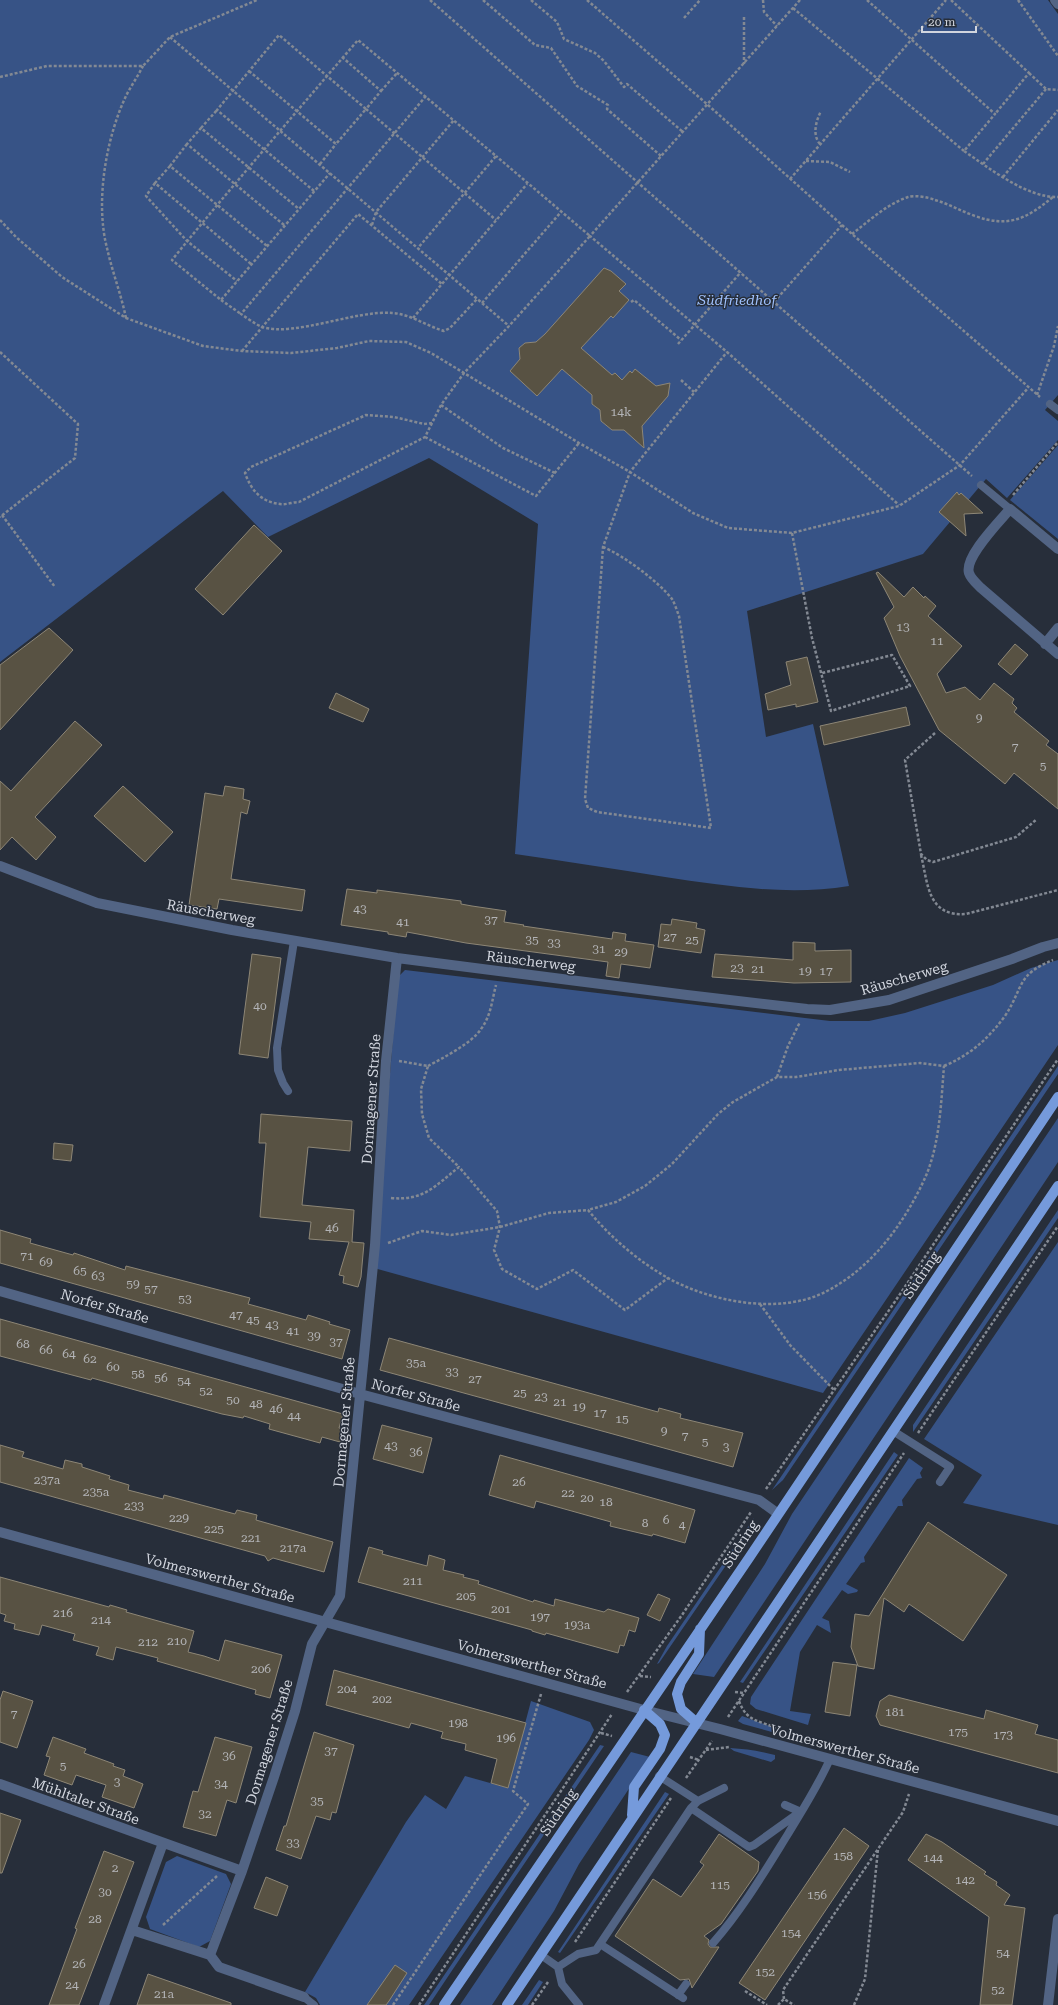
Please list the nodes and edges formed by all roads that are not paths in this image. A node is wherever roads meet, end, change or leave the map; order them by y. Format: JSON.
{"nodes":[{"id":1,"x":1055,"y":0,"type":"edge"},
{"id":2,"x":1058,"y":4,"type":"edge"},
{"id":3,"x":1050,"y":404,"type":"road end"},
{"id":4,"x":1058,"y":410,"type":"edge"},
{"id":5,"x":981,"y":485,"type":"road end"},
{"id":6,"x":1007,"y":507,"type":"junction"},
{"id":7,"x":1058,"y":550,"type":"edge"},
{"id":8,"x":1058,"y":628,"type":"edge"},
{"id":9,"x":1045,"y":644,"type":"junction"},
{"id":10,"x":1058,"y":654,"type":"edge"},
{"id":11,"x":0,"y":866,"type":"edge"},
{"id":12,"x":294,"y":941,"type":"junction"},
{"id":13,"x":1058,"y":943,"type":"edge"},
{"id":14,"x":397,"y":958,"type":"junction"},
{"id":15,"x":288,"y":1091,"type":"dead end"},
{"id":16,"x":1058,"y":1097,"type":"edge"},
{"id":17,"x":1058,"y":1186,"type":"edge"},
{"id":18,"x":0,"y":1291,"type":"edge"},
{"id":19,"x":360,"y":1394,"type":"junction"},
{"id":20,"x":893,"y":1431,"type":"junction"},
{"id":21,"x":940,"y":1482,"type":"dead end"},
{"id":22,"x":777,"y":1513,"type":"junction"},
{"id":23,"x":0,"y":1532,"type":"edge"},
{"id":24,"x":325,"y":1621,"type":"junction"},
{"id":25,"x":700,"y":1629,"type":"junction"},
{"id":26,"x":644,"y":1710,"type":"junction"},
{"id":27,"x":697,"y":1723,"type":"junction"},
{"id":28,"x":830,"y":1759,"type":"junction"},
{"id":29,"x":659,"y":1776,"type":"junction"},
{"id":30,"x":0,"y":1784,"type":"edge"},
{"id":31,"x":724,"y":1788,"type":"dead end"},
{"id":32,"x":698,"y":1802,"type":"junction"},
{"id":33,"x":785,"y":1805,"type":"dead end"},
{"id":34,"x":691,"y":1808,"type":"junction"},
{"id":35,"x":801,"y":1812,"type":"junction"},
{"id":36,"x":632,"y":1817,"type":"junction"},
{"id":37,"x":1058,"y":1822,"type":"edge"},
{"id":38,"x":163,"y":1843,"type":"junction"},
{"id":39,"x":242,"y":1871,"type":"junction"},
{"id":40,"x":1058,"y":1919,"type":"edge"},
{"id":41,"x":132,"y":1930,"type":"junction"},
{"id":42,"x":713,"y":1943,"type":"dead end"},
{"id":43,"x":600,"y":1944,"type":"junction"},
{"id":44,"x":210,"y":1955,"type":"junction"},
{"id":45,"x":541,"y":1955,"type":"junction"},
{"id":46,"x":558,"y":1967,"type":"junction"},
{"id":47,"x":686,"y":1984,"type":"dead end"},
{"id":48,"x":304,"y":1997,"type":"joint"},
{"id":49,"x":104,"y":2005,"type":"edge"},
{"id":50,"x":314,"y":2005,"type":"edge"},
{"id":51,"x":444,"y":2005,"type":"edge"},
{"id":52,"x":507,"y":2005,"type":"edge"},
{"id":53,"x":579,"y":2005,"type":"edge"},
{"id":54,"x":1048,"y":2005,"type":"edge"}],
"edges":[{"from":1,"to":2,"type":"street"},
{"from":3,"to":4,"type":"lane"},
{"from":5,"to":6,"type":"lane"},
{"from":6,"to":7,"type":"street"},
{"from":6,"to":9,"type":"street"},
{"from":8,"to":9,"type":"street"},
{"from":9,"to":10,"type":"street"},
{"from":11,"to":12,"type":"street","name":"Räuscherweg"},
{"from":12,"to":14,"type":"street","name":"Räuscherweg"},
{"from":12,"to":15,"type":"lane"},
{"from":13,"to":14,"type":"street","name":"Räuscherweg"},
{"from":14,"to":19,"type":"street","name":"Dormagener Straße"},
{"from":16,"to":22,"type":"main road","name":"Südring"},
{"from":17,"to":20,"type":"main road"},
{"from":18,"to":19,"type":"street","name":"Norfer Straße"},
{"from":19,"to":22,"type":"street","name":"Norfer Straße"},
{"from":19,"to":24,"type":"street","name":"Dormagener Straße"},
{"from":20,"to":21,"type":"lane"},
{"from":20,"to":27,"type":"main road"},
{"from":22,"to":25,"type":"main road","name":"Südring"},
{"from":23,"to":24,"type":"street","name":"Volmerswerther Straße"},
{"from":24,"to":26,"type":"street","name":"Volmerswerther Straße"},
{"from":24,"to":39,"type":"street","name":"Dormagener Straße"},
{"from":25,"to":26,"type":"main road","name":"Südring"},
{"from":25,"to":27,"type":"main road"},
{"from":26,"to":27,"type":"street","name":"Volmerswerther Straße"},
{"from":26,"to":36,"type":"main road"},
{"from":26,"to":51,"type":"main road","name":"Südring"},
{"from":27,"to":28,"type":"street","name":"Volmerswerther Straße"},
{"from":27,"to":29,"type":"main road"},
{"from":28,"to":35,"type":"lane"},
{"from":28,"to":37,"type":"street","name":"Volmerswerther Straße"},
{"from":29,"to":32,"type":"lane"},
{"from":29,"to":36,"type":"main road"},
{"from":30,"to":38,"type":"street","name":"Mühltaler Straße"},
{"from":31,"to":32,"type":"lane"},
{"from":32,"to":34,"type":"lane"},
{"from":33,"to":35,"type":"lane"},
{"from":34,"to":35,"type":"lane"},
{"from":34,"to":43,"type":"lane"},
{"from":35,"to":42,"type":"lane"},
{"from":36,"to":45,"type":"main road"},
{"from":38,"to":39,"type":"street"},
{"from":38,"to":41,"type":"street"},
{"from":39,"to":44,"type":"street","name":"Dormagener Straße"},
{"from":40,"to":54,"type":"street"},
{"from":41,"to":44,"type":"street"},
{"from":41,"to":49,"type":"street"},
{"from":43,"to":46,"type":"lane"},
{"from":43,"to":47,"type":"lane"},
{"from":44,"to":48,"type":"street"},
{"from":45,"to":46,"type":"lane"},
{"from":45,"to":52,"type":"main road"},
{"from":46,"to":53,"type":"lane"},
{"from":48,"to":50,"type":"lane"}]}
